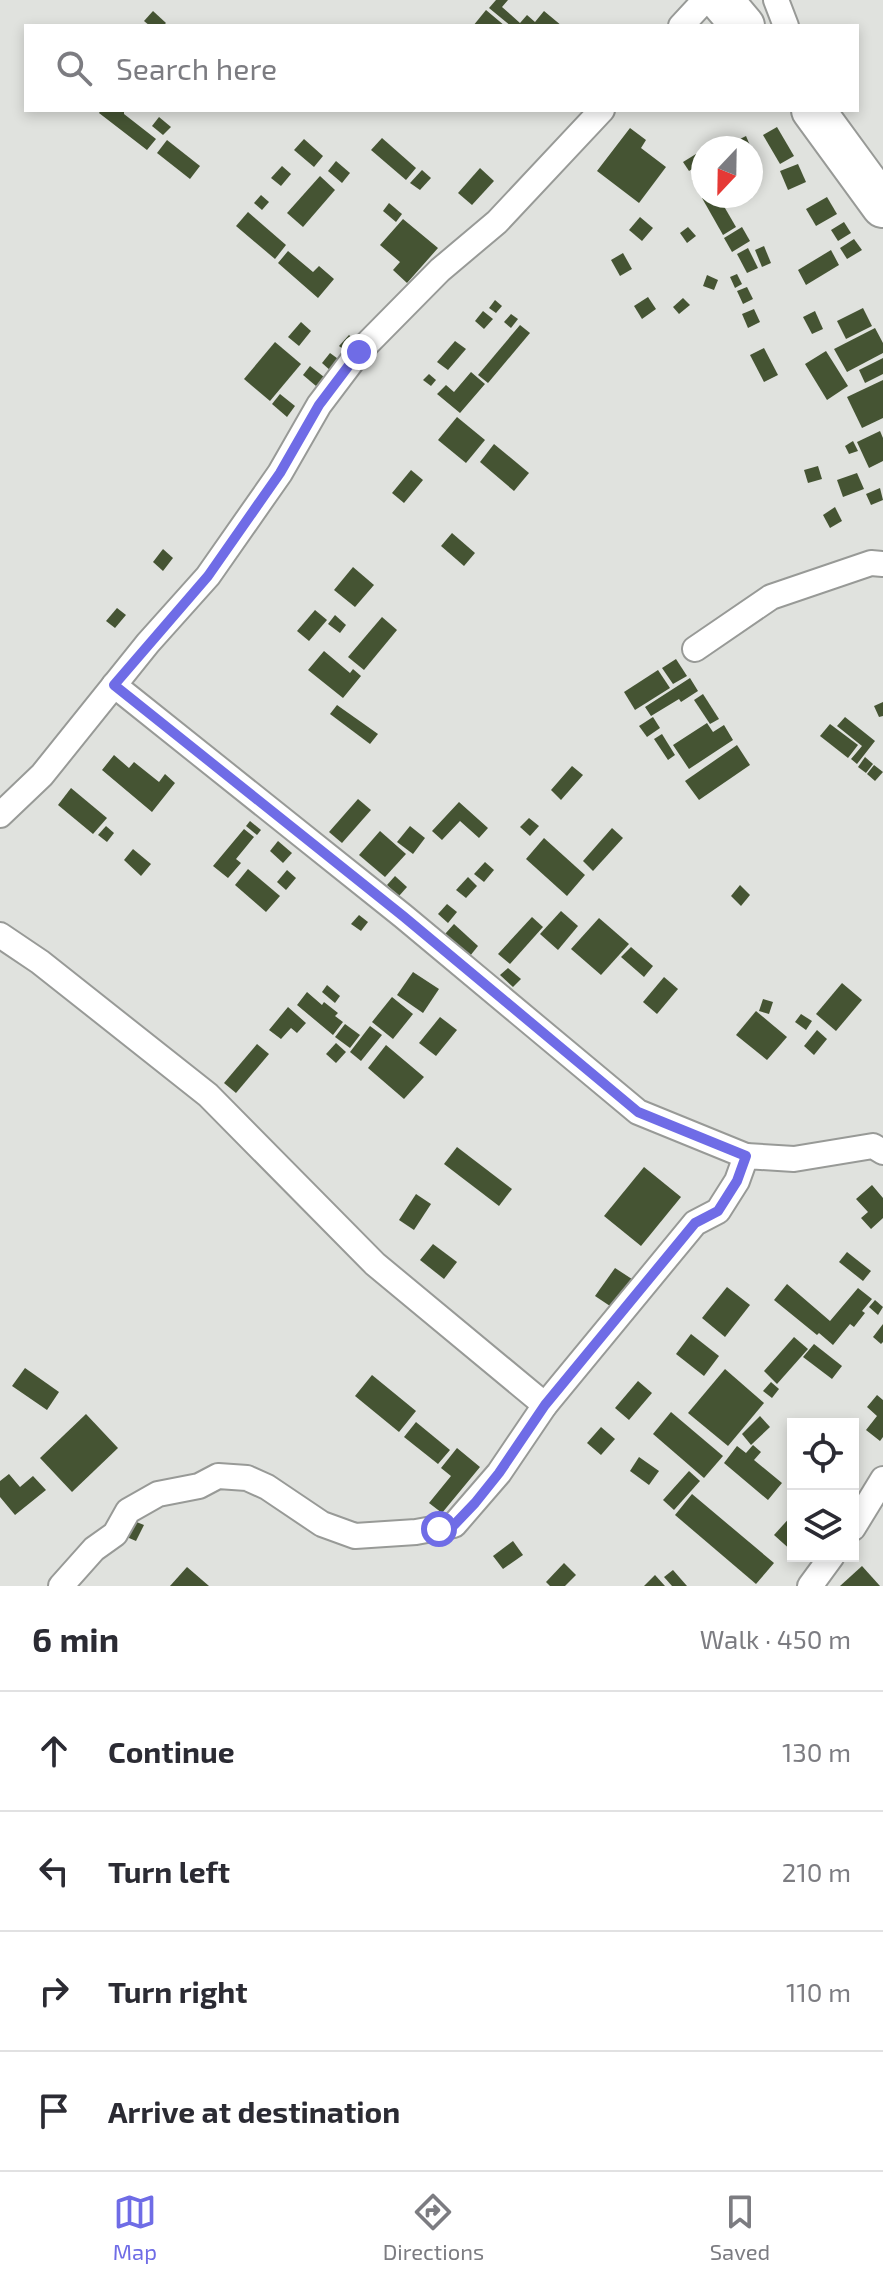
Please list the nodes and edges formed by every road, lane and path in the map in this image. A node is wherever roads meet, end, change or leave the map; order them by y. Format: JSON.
{"nodes":[{"id":1,"x":705,"y":0,"type":"edge"},
{"id":2,"x":721,"y":0,"type":"edge"},
{"id":3,"x":776,"y":0,"type":"edge"},
{"id":4,"x":683,"y":24,"type":"edge"},
{"id":5,"x":741,"y":24,"type":"edge"},
{"id":6,"x":785,"y":24,"type":"edge"},
{"id":7,"x":600,"y":112,"type":"edge"},
{"id":8,"x":819,"y":115,"type":"edge"},
{"id":9,"x":883,"y":206,"type":"edge"},
{"id":10,"x":883,"y":564,"type":"edge"},
{"id":11,"x":695,"y":649,"type":"dead end"},
{"id":12,"x":114,"y":685,"type":"junction"},
{"id":13,"x":0,"y":815,"type":"edge"},
{"id":14,"x":0,"y":935,"type":"edge"},
{"id":15,"x":883,"y":1152,"type":"edge"},
{"id":16,"x":746,"y":1156,"type":"junction"},
{"id":17,"x":545,"y":1405,"type":"junction"},
{"id":18,"x":883,"y":1479,"type":"edge"},
{"id":19,"x":859,"y":1518,"type":"edge"},
{"id":20,"x":828,"y":1562,"type":"edge"},
{"id":21,"x":61,"y":1586,"type":"edge"},
{"id":22,"x":810,"y":1586,"type":"edge"}],
"edges":[{"from":1,"to":4,"type":"street"},
{"from":2,"to":5,"type":"highway"},
{"from":3,"to":6,"type":"street"},
{"from":7,"to":12,"type":"street"},
{"from":8,"to":9,"type":"highway"},
{"from":10,"to":11,"type":"street"},
{"from":12,"to":13,"type":"street"},
{"from":12,"to":16,"type":"street"},
{"from":14,"to":17,"type":"street"},
{"from":15,"to":16,"type":"street"},
{"from":16,"to":17,"type":"street"},
{"from":17,"to":21,"type":"street"},
{"from":18,"to":19,"type":"street"},
{"from":20,"to":22,"type":"street"}]}
